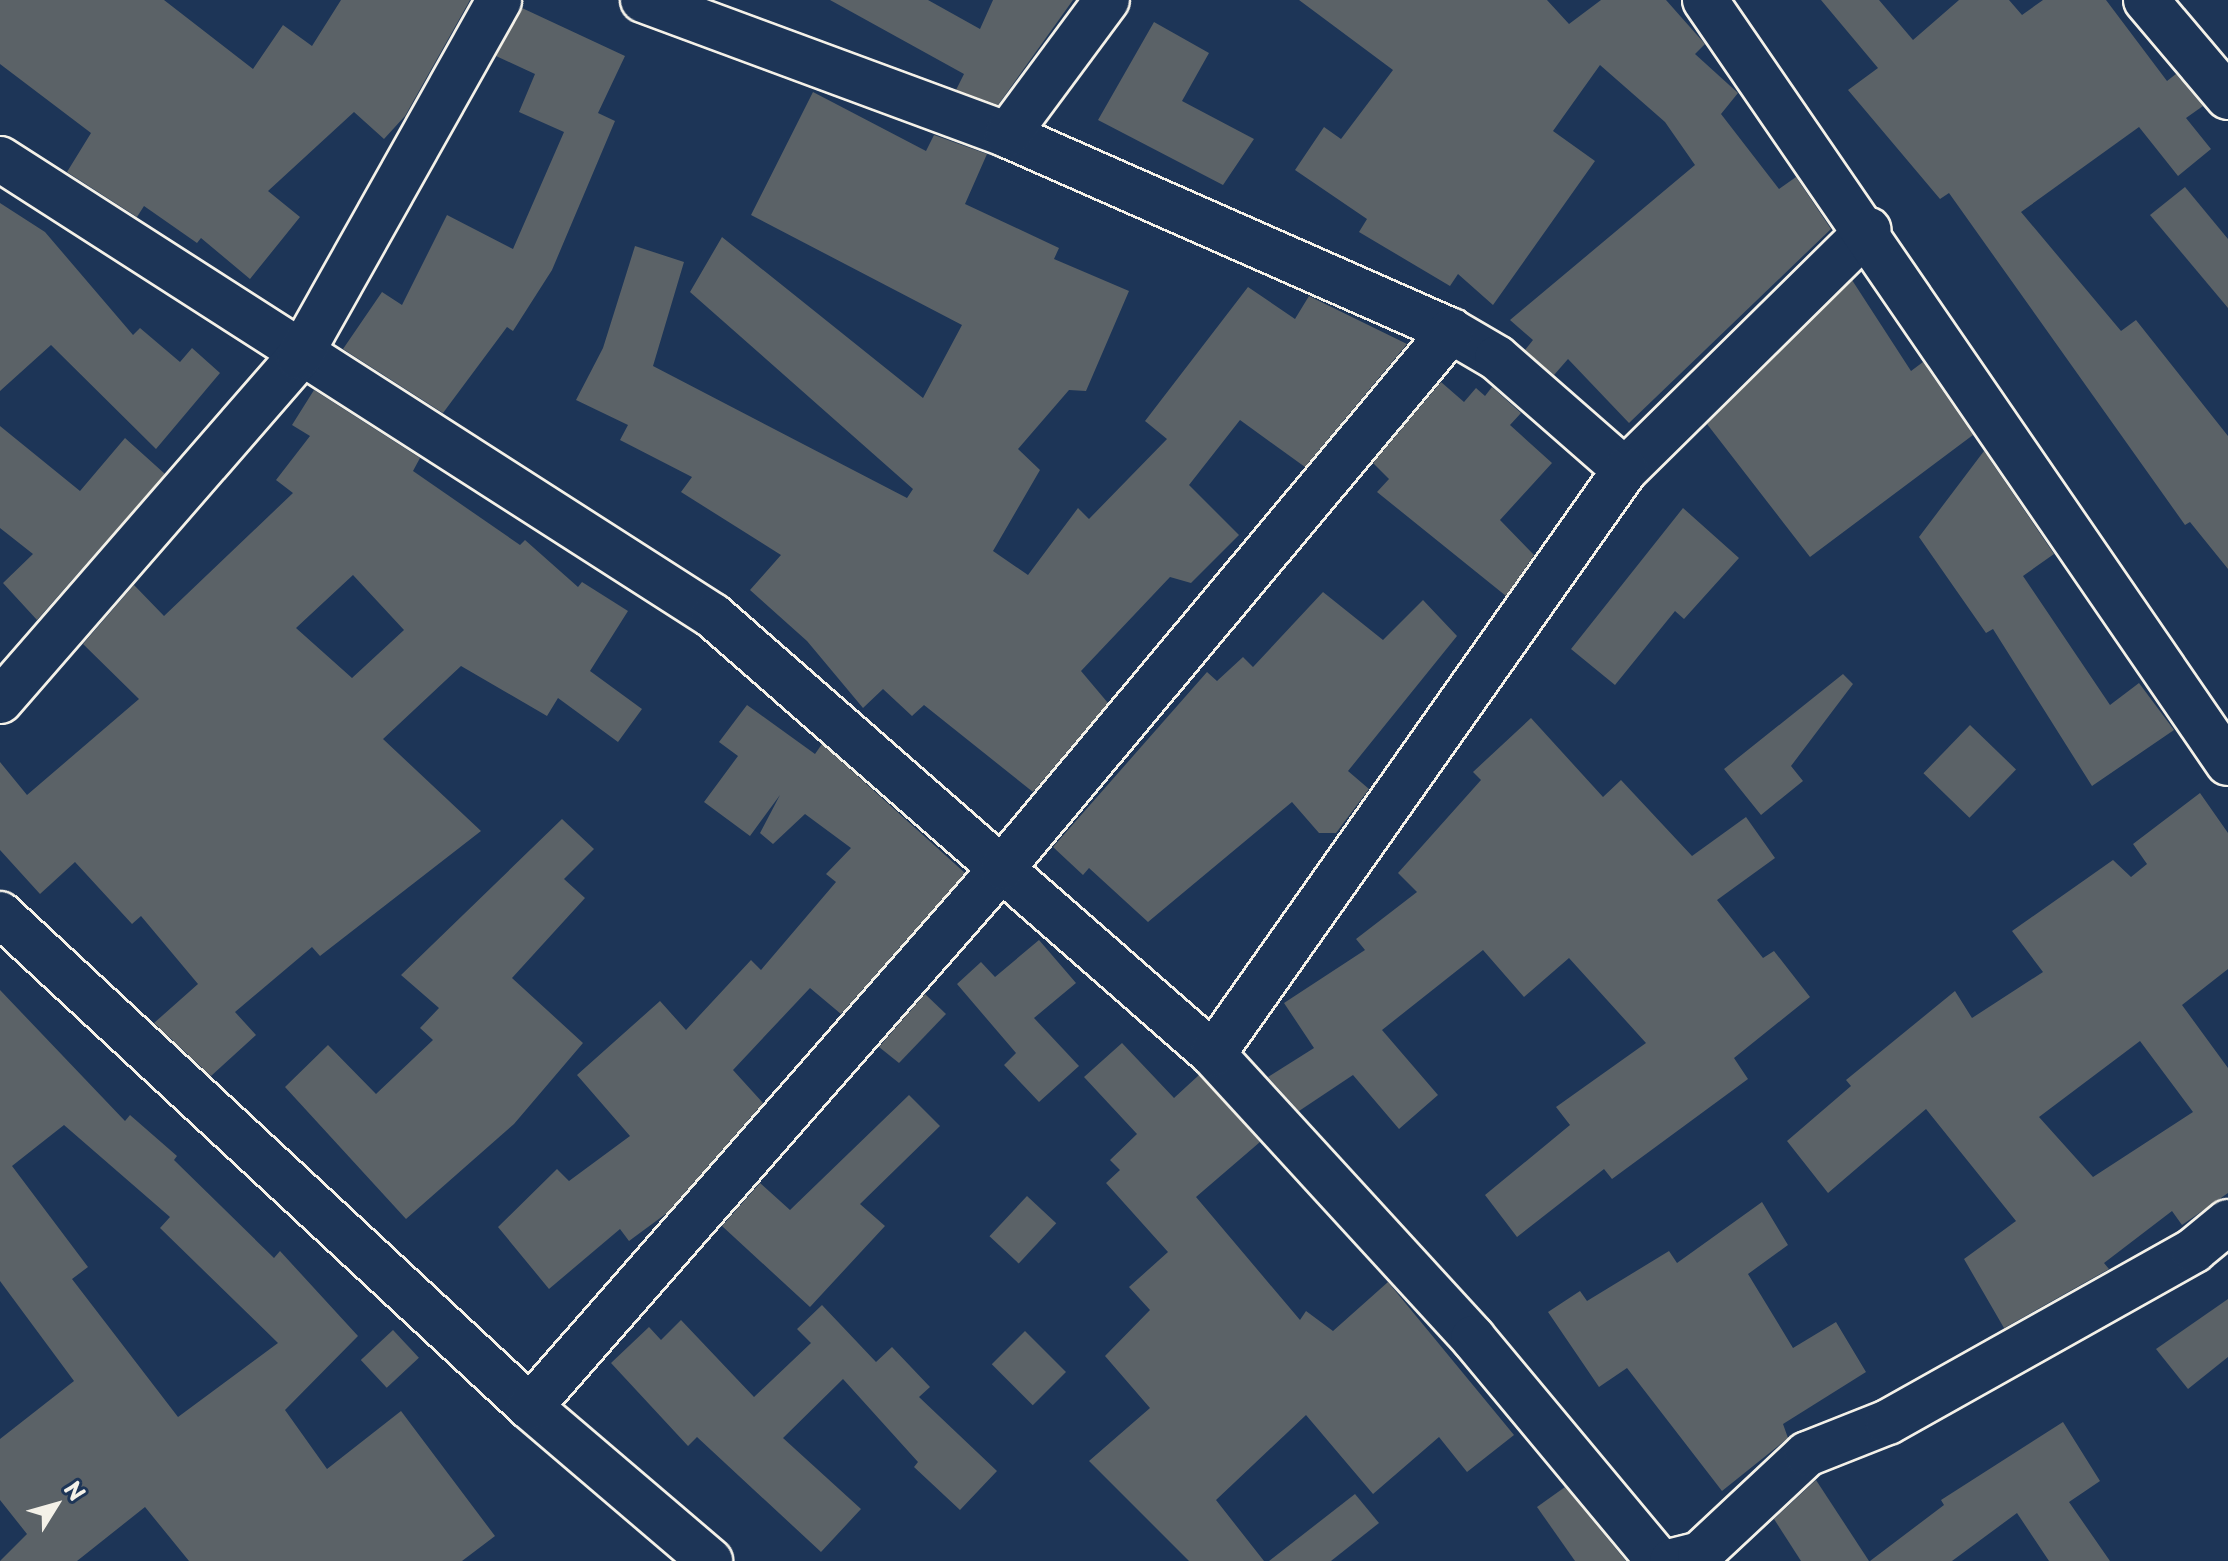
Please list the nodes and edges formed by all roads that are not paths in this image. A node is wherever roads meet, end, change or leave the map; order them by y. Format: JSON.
{"nodes":[{"id":1,"x":499,"y":0,"type":"edge"},
{"id":2,"x":643,"y":0,"type":"edge"},
{"id":3,"x":1107,"y":0,"type":"edge"},
{"id":4,"x":1705,"y":0,"type":"edge"},
{"id":5,"x":2146,"y":0,"type":"edge"},
{"id":6,"x":2228,"y":97,"type":"edge"},
{"id":7,"x":1007,"y":135,"type":"junction"},
{"id":8,"x":0,"y":159,"type":"edge"},
{"id":9,"x":1868,"y":230,"type":"junction"},
{"id":10,"x":1451,"y":331,"type":"junction"},
{"id":11,"x":299,"y":357,"type":"junction"},
{"id":12,"x":1625,"y":470,"type":"junction"},
{"id":13,"x":0,"y":701,"type":"edge"},
{"id":14,"x":2228,"y":763,"type":"edge"},
{"id":15,"x":1003,"y":867,"type":"junction"},
{"id":16,"x":0,"y":914,"type":"edge"},
{"id":17,"x":1213,"y":1054,"type":"junction"},
{"id":18,"x":2228,"y":1222,"type":"edge"},
{"id":19,"x":530,"y":1407,"type":"junction"},
{"id":20,"x":710,"y":1561,"type":"edge"},
{"id":21,"x":1659,"y":1561,"type":"edge"},
{"id":22,"x":1672,"y":1561,"type":"edge"}],
"edges":[{"from":1,"to":11,"type":"street"},
{"from":2,"to":7,"type":"street"},
{"from":3,"to":7,"type":"street"},
{"from":4,"to":9,"type":"street"},
{"from":5,"to":6,"type":"street"},
{"from":7,"to":10,"type":"street"},
{"from":8,"to":11,"type":"street"},
{"from":9,"to":12,"type":"street"},
{"from":9,"to":14,"type":"street"},
{"from":10,"to":12,"type":"street"},
{"from":10,"to":15,"type":"street"},
{"from":11,"to":13,"type":"street"},
{"from":11,"to":15,"type":"street"},
{"from":12,"to":17,"type":"street"},
{"from":15,"to":17,"type":"street"},
{"from":15,"to":19,"type":"street"},
{"from":16,"to":19,"type":"street"},
{"from":17,"to":21,"type":"street"},
{"from":18,"to":22,"type":"street"},
{"from":19,"to":20,"type":"street"}]}
